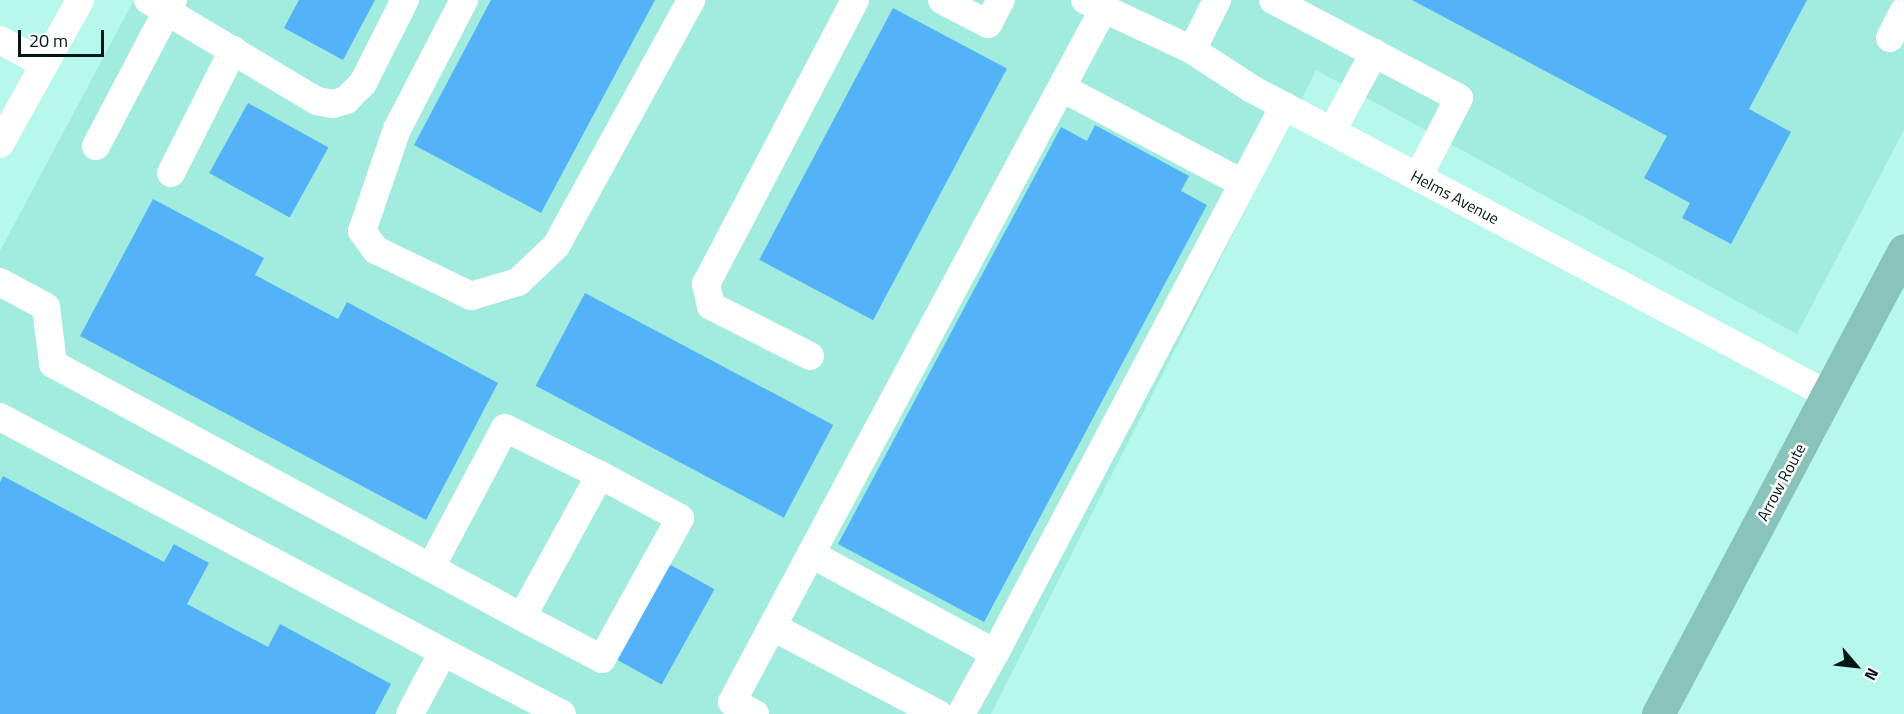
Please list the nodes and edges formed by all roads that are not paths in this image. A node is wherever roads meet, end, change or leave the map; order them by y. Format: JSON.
{"nodes":[{"id":1,"x":80,"y":0,"type":"edge"},
{"id":2,"x":405,"y":0,"type":"edge"},
{"id":3,"x":464,"y":0,"type":"edge"},
{"id":4,"x":691,"y":0,"type":"edge"},
{"id":5,"x":855,"y":0,"type":"edge"},
{"id":6,"x":942,"y":0,"type":"edge"},
{"id":7,"x":1001,"y":0,"type":"edge"},
{"id":8,"x":1217,"y":0,"type":"edge"},
{"id":9,"x":1273,"y":0,"type":"edge"},
{"id":10,"x":163,"y":4,"type":"edge"},
{"id":11,"x":1094,"y":5,"type":"edge"},
{"id":12,"x":1904,"y":11,"type":"edge"},
{"id":13,"x":1890,"y":38,"type":"dead end"},
{"id":14,"x":0,"y":40,"type":"edge"},
{"id":15,"x":233,"y":50,"type":"junction"},
{"id":16,"x":1192,"y":50,"type":"junction"},
{"id":17,"x":1374,"y":53,"type":"junction"},
{"id":18,"x":44,"y":64,"type":"junction"},
{"id":19,"x":1062,"y":88,"type":"junction"},
{"id":20,"x":1284,"y":106,"type":"junction"},
{"id":21,"x":1332,"y":131,"type":"junction"},
{"id":22,"x":0,"y":144,"type":"edge"},
{"id":23,"x":96,"y":146,"type":"dead end"},
{"id":24,"x":171,"y":173,"type":"dead end"},
{"id":25,"x":1418,"y":177,"type":"junction"},
{"id":26,"x":1242,"y":183,"type":"junction"},
{"id":27,"x":1904,"y":250,"type":"edge"},
{"id":28,"x":0,"y":282,"type":"edge"},
{"id":29,"x":810,"y":356,"type":"dead end"},
{"id":30,"x":1827,"y":394,"type":"junction"},
{"id":31,"x":0,"y":417,"type":"edge"},
{"id":32,"x":600,"y":475,"type":"junction"},
{"id":33,"x":811,"y":554,"type":"junction"},
{"id":34,"x":431,"y":567,"type":"junction"},
{"id":35,"x":522,"y":616,"type":"junction"},
{"id":36,"x":773,"y":627,"type":"junction"},
{"id":37,"x":443,"y":652,"type":"junction"},
{"id":38,"x":995,"y":653,"type":"junction"},
{"id":39,"x":410,"y":714,"type":"edge"},
{"id":40,"x":562,"y":714,"type":"edge"},
{"id":41,"x":755,"y":714,"type":"edge"},
{"id":42,"x":938,"y":714,"type":"edge"},
{"id":43,"x":961,"y":714,"type":"edge"},
{"id":44,"x":1659,"y":714,"type":"edge"}],
"edges":[{"from":1,"to":18,"type":"street"},
{"from":2,"to":15,"type":"street"},
{"from":3,"to":4,"type":"street"},
{"from":5,"to":29,"type":"street"},
{"from":6,"to":7,"type":"street"},
{"from":8,"to":16,"type":"street"},
{"from":9,"to":17,"type":"street"},
{"from":10,"to":15,"type":"street"},
{"from":10,"to":23,"type":"street"},
{"from":11,"to":16,"type":"street","name":"Helms Avenue"},
{"from":11,"to":19,"type":"street"},
{"from":12,"to":13,"type":"street"},
{"from":14,"to":18,"type":"street"},
{"from":15,"to":24,"type":"street"},
{"from":16,"to":20,"type":"street","name":"Helms Avenue"},
{"from":17,"to":21,"type":"street"},
{"from":17,"to":25,"type":"street"},
{"from":18,"to":22,"type":"street"},
{"from":19,"to":26,"type":"street"},
{"from":19,"to":33,"type":"street"},
{"from":20,"to":21,"type":"street","name":"Helms Avenue"},
{"from":20,"to":26,"type":"street"},
{"from":21,"to":25,"type":"street","name":"Helms Avenue"},
{"from":25,"to":30,"type":"street","name":"Helms Avenue"},
{"from":26,"to":38,"type":"street"},
{"from":27,"to":30,"type":"main road","name":"Arrow Route"},
{"from":28,"to":34,"type":"street"},
{"from":30,"to":44,"type":"main road","name":"Arrow Route"},
{"from":31,"to":37,"type":"street"},
{"from":32,"to":34,"type":"street"},
{"from":32,"to":35,"type":"street"},
{"from":32,"to":35,"type":"street"},
{"from":33,"to":36,"type":"street"},
{"from":33,"to":38,"type":"street"},
{"from":34,"to":35,"type":"street"},
{"from":36,"to":41,"type":"street"},
{"from":36,"to":42,"type":"street"},
{"from":37,"to":39,"type":"street"},
{"from":37,"to":40,"type":"street"},
{"from":38,"to":43,"type":"street"}]}
